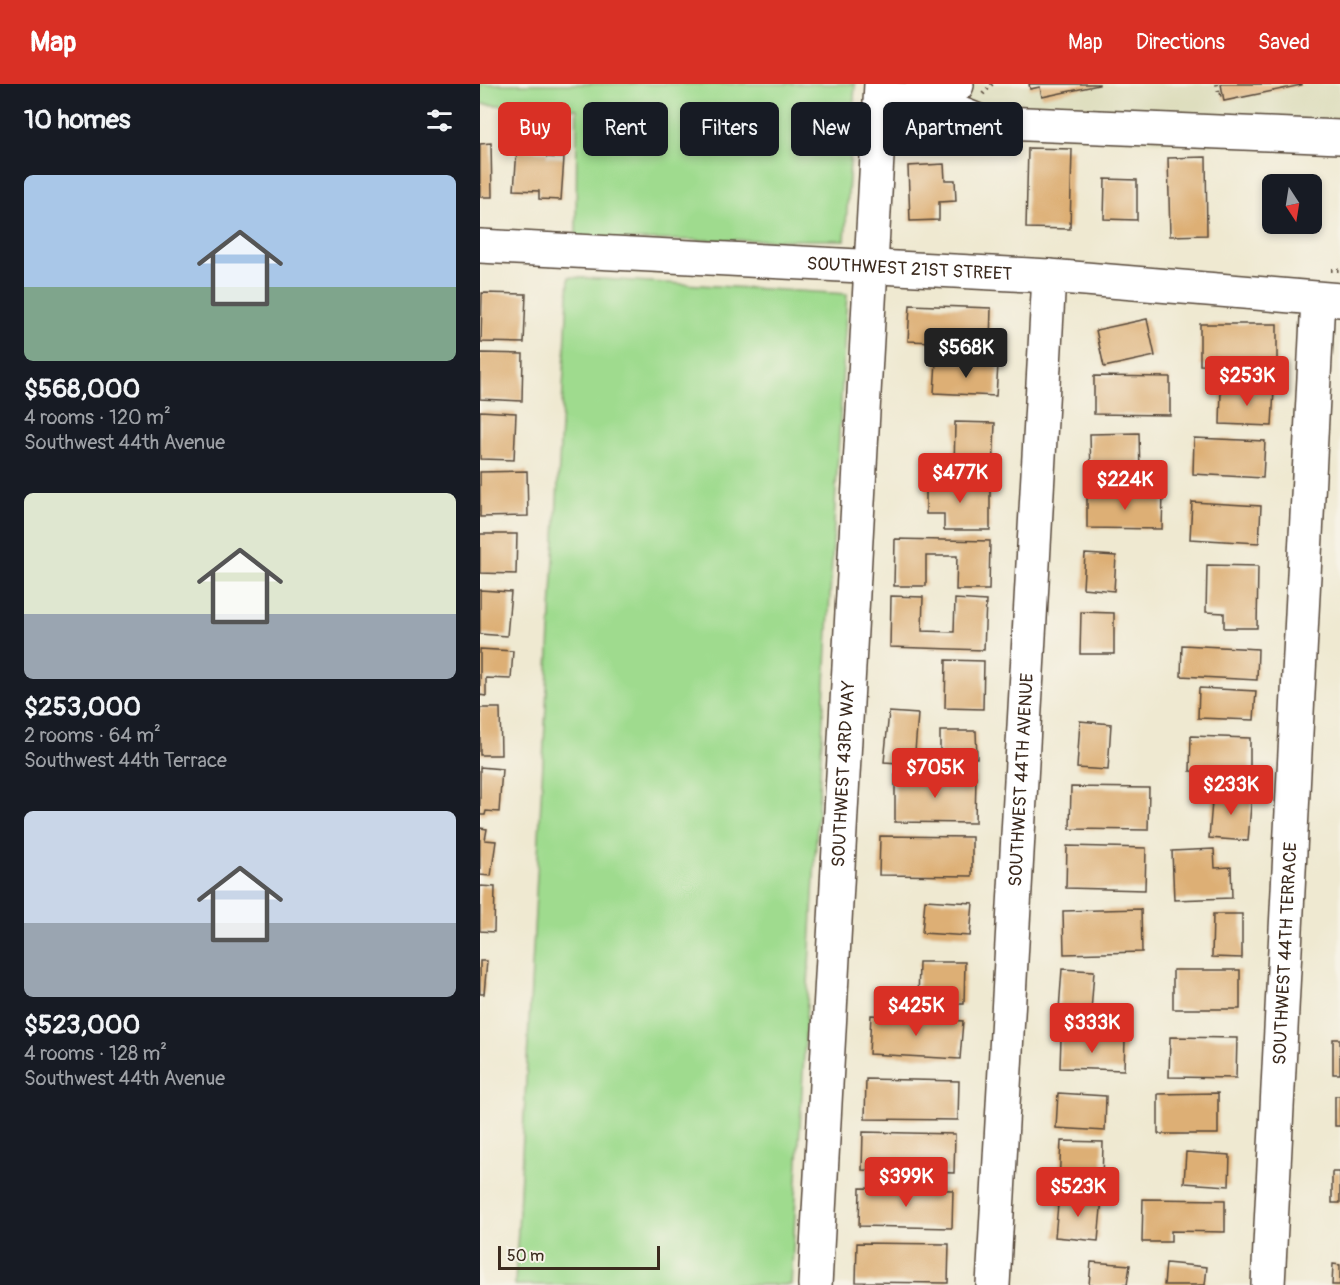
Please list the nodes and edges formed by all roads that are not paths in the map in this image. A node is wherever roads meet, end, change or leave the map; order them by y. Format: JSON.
{"nodes":[{"id":1,"x":949,"y":90,"type":"edge"},
{"id":2,"x":881,"y":91,"type":"edge"},
{"id":3,"x":1340,"y":137,"type":"edge"},
{"id":4,"x":480,"y":246,"type":"edge"},
{"id":5,"x":871,"y":265,"type":"junction"},
{"id":6,"x":1049,"y":276,"type":"junction"},
{"id":7,"x":1329,"y":299,"type":"edge"},
{"id":8,"x":814,"y":1285,"type":"edge"},
{"id":9,"x":993,"y":1285,"type":"edge"},
{"id":10,"x":1268,"y":1285,"type":"edge"}],
"edges":[{"from":1,"to":2,"type":"street"},
{"from":1,"to":3,"type":"street"},
{"from":2,"to":5,"type":"street"},
{"from":4,"to":5,"type":"street","name":"SOUTHWEST 21ST STREET"},
{"from":5,"to":6,"type":"street","name":"SOUTHWEST 21ST STREET"},
{"from":5,"to":8,"type":"street","name":"SOUTHWEST 43RD WAY"},
{"from":6,"to":7,"type":"street","name":"SOUTHWEST 21ST STREET"},
{"from":6,"to":9,"type":"street","name":"SOUTHWEST 44TH AVENUE"},
{"from":7,"to":10,"type":"street","name":"SOUTHWEST 44TH TERRACE"}]}
